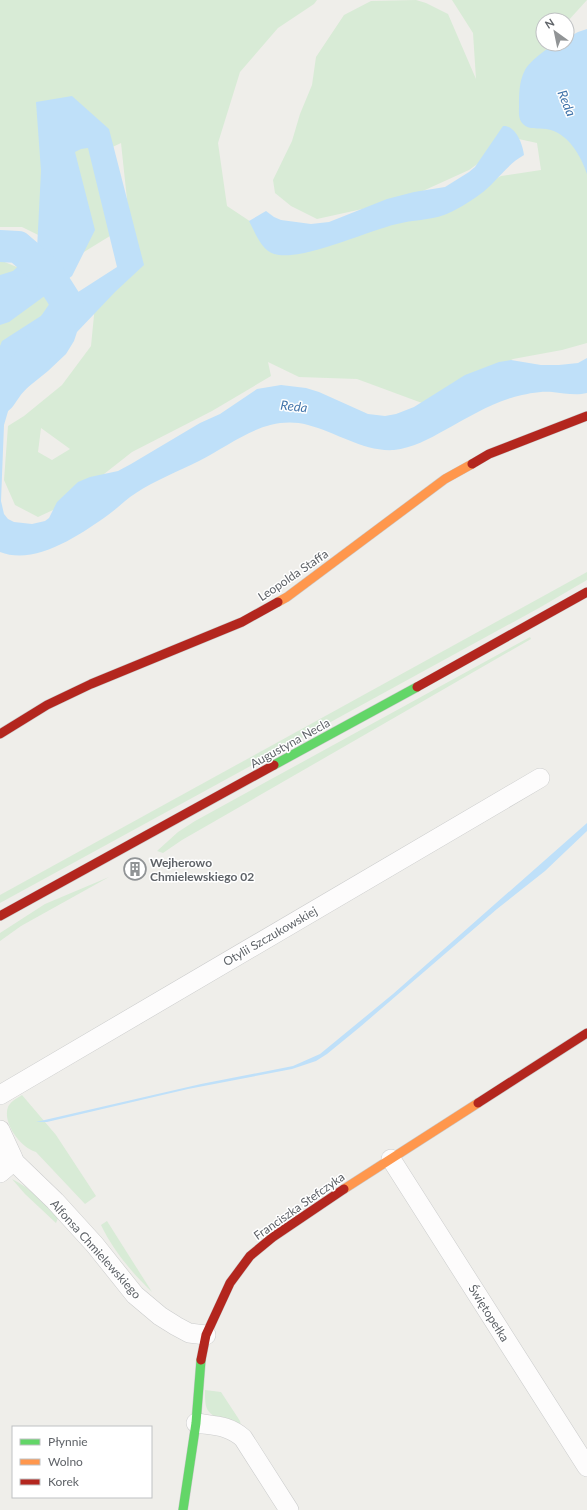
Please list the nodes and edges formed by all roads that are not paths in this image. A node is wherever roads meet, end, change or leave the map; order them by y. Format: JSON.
{"nodes":[{"id":1,"x":587,"y":416,"type":"edge"},
{"id":2,"x":587,"y":592,"type":"edge"},
{"id":3,"x":0,"y":734,"type":"edge"},
{"id":4,"x":540,"y":778,"type":"dead end"},
{"id":5,"x":2,"y":916,"type":"edge"},
{"id":6,"x":587,"y":1032,"type":"edge"},
{"id":7,"x":0,"y":1095,"type":"edge"},
{"id":8,"x":0,"y":1130,"type":"edge"},
{"id":9,"x":0,"y":1148,"type":"edge"},
{"id":10,"x":391,"y":1159,"type":"junction"},
{"id":11,"x":7,"y":1167,"type":"edge"},
{"id":12,"x":206,"y":1335,"type":"junction"},
{"id":13,"x":196,"y":1423,"type":"junction"},
{"id":14,"x":587,"y":1467,"type":"edge"},
{"id":15,"x":183,"y":1510,"type":"edge"},
{"id":16,"x":289,"y":1510,"type":"edge"}],
"edges":[{"from":1,"to":3,"type":"street","name":"Leopolda Staffa"},
{"from":2,"to":5,"type":"street","name":"Augustyna Necla"},
{"from":4,"to":7,"type":"street","name":"Otylii Szczukowskiej"},
{"from":6,"to":10,"type":"street","name":"Franciszka Stefczyka"},
{"from":8,"to":11,"type":"street","name":"Alfonsa Chmielewskiego"},
{"from":9,"to":11,"type":"street","name":"Alfonsa Chmielewskiego"},
{"from":10,"to":12,"type":"street","name":"Franciszka Stefczyka"},
{"from":10,"to":14,"type":"street","name":"Świętopełka"},
{"from":11,"to":12,"type":"street","name":"Alfonsa Chmielewskiego"},
{"from":12,"to":13,"type":"street","name":"Franciszka Stefczyka"},
{"from":13,"to":15,"type":"street","name":"Franciszka Stefczyka"},
{"from":13,"to":16,"type":"street"}]}
